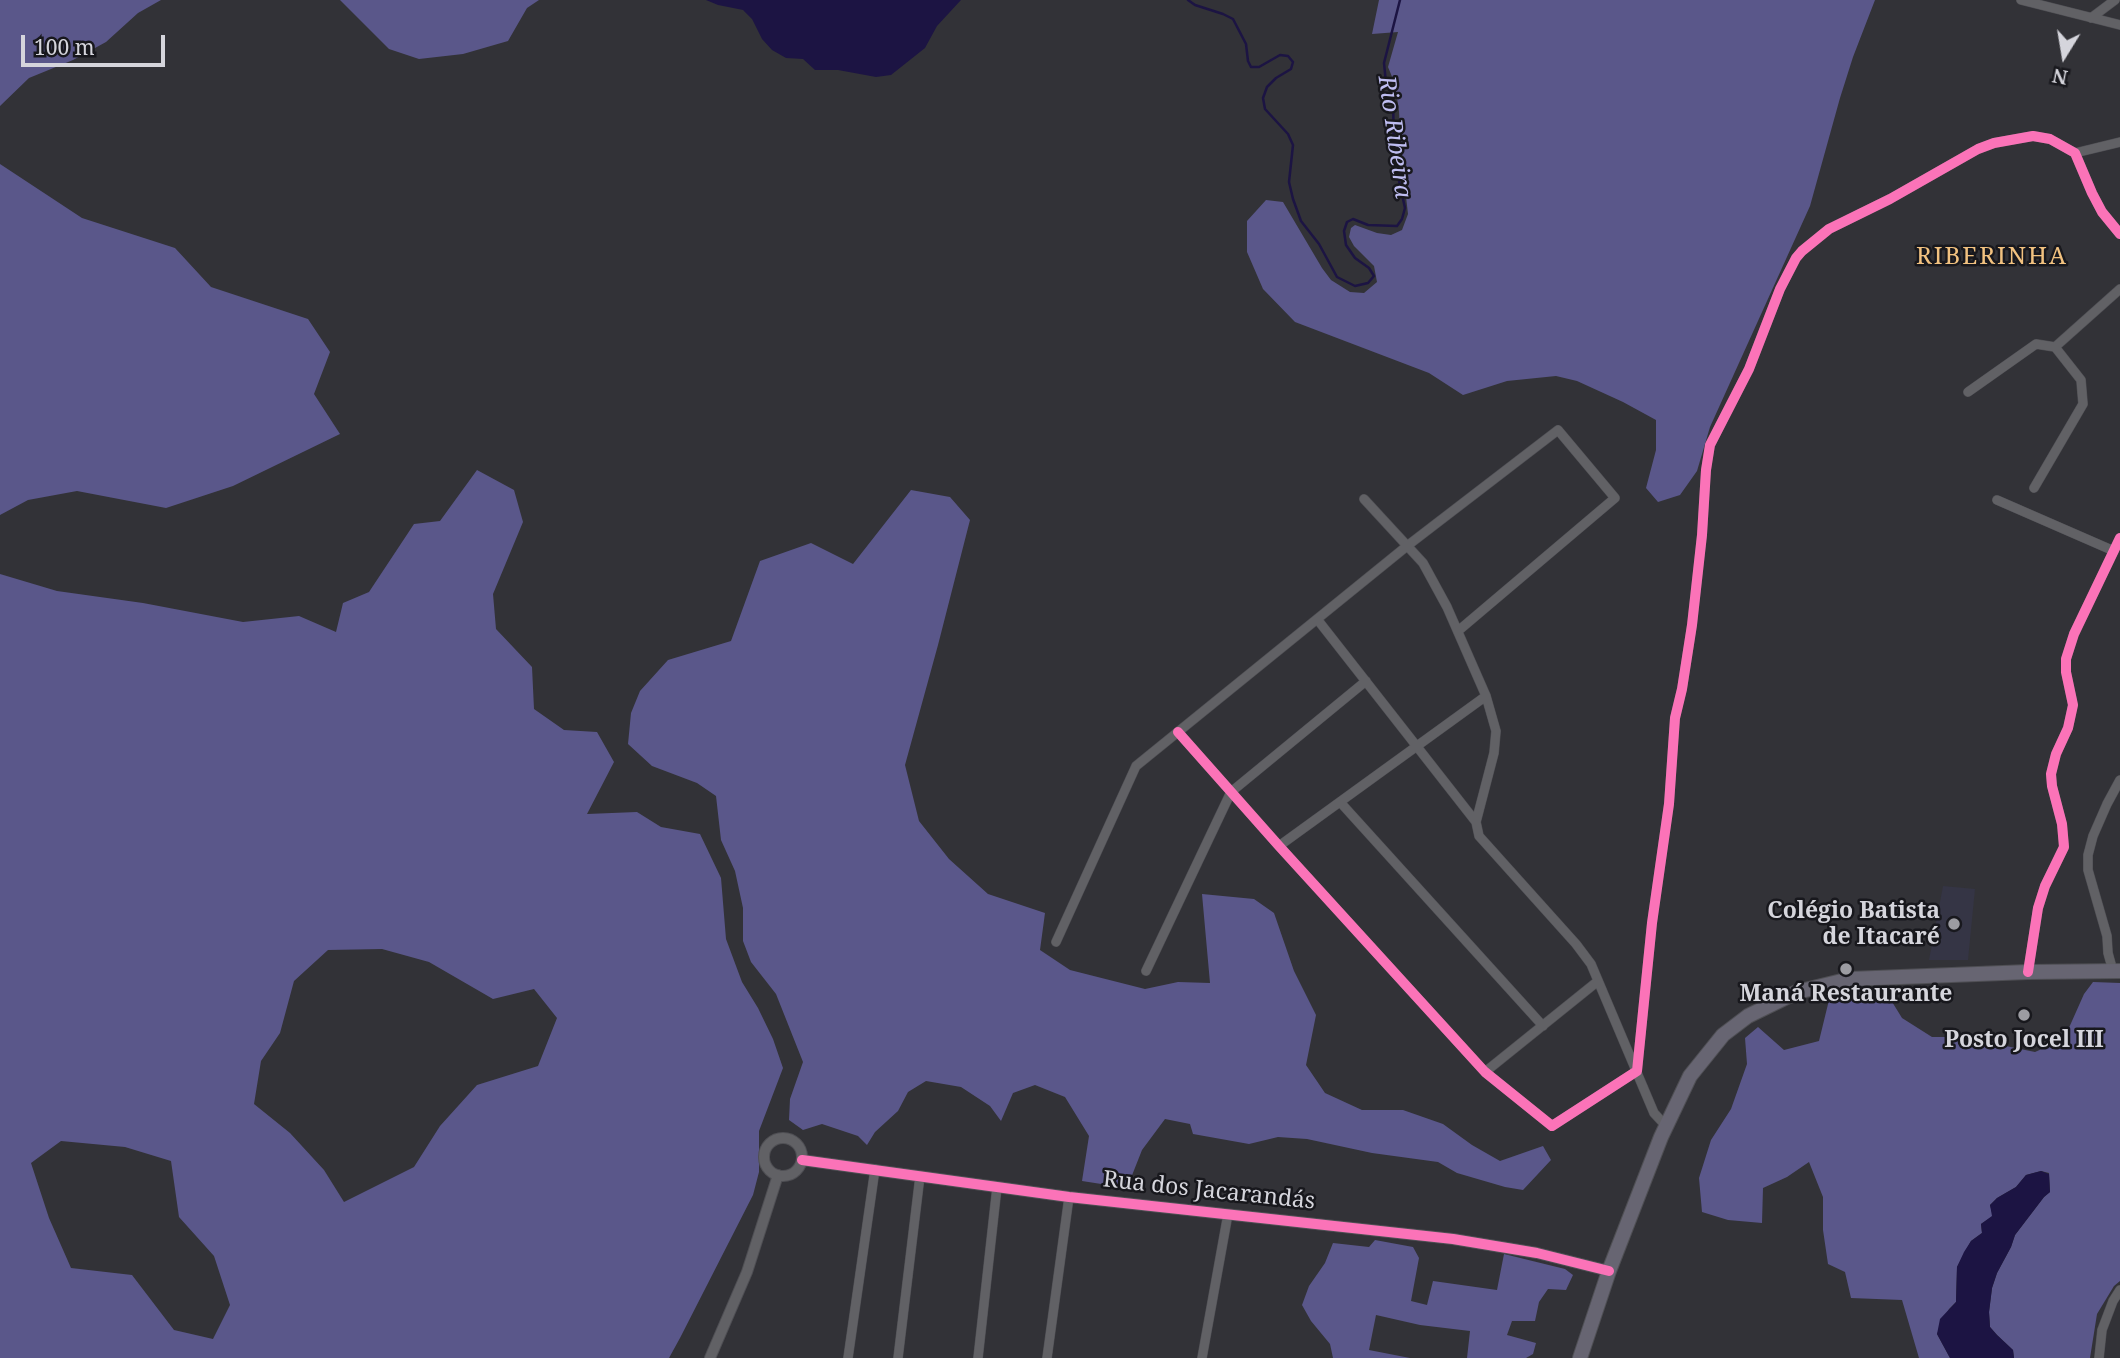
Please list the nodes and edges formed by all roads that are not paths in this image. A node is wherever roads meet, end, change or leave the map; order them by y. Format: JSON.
{"nodes":[{"id":1,"x":2021,"y":0,"type":"edge"},
{"id":2,"x":2063,"y":0,"type":"edge"},
{"id":3,"x":2115,"y":0,"type":"edge"},
{"id":4,"x":2063,"y":11,"type":"junction"},
{"id":5,"x":2091,"y":18,"type":"junction"},
{"id":6,"x":2120,"y":25,"type":"edge"},
{"id":7,"x":2120,"y":142,"type":"edge"},
{"id":8,"x":2075,"y":153,"type":"junction"},
{"id":9,"x":2120,"y":234,"type":"edge"},
{"id":10,"x":2120,"y":289,"type":"edge"},
{"id":11,"x":2055,"y":346,"type":"junction"},
{"id":12,"x":1968,"y":392,"type":"dead end"},
{"id":13,"x":2034,"y":488,"type":"dead end"},
{"id":14,"x":1364,"y":499,"type":"dead end"},
{"id":15,"x":1997,"y":500,"type":"dead end"},
{"id":16,"x":2120,"y":538,"type":"edge"},
{"id":17,"x":1407,"y":546,"type":"junction"},
{"id":18,"x":2114,"y":551,"type":"junction"},
{"id":19,"x":1317,"y":619,"type":"junction"},
{"id":20,"x":1458,"y":631,"type":"junction"},
{"id":21,"x":1366,"y":681,"type":"junction"},
{"id":22,"x":1486,"y":695,"type":"junction"},
{"id":23,"x":1178,"y":732,"type":"junction"},
{"id":24,"x":1416,"y":746,"type":"junction"},
{"id":25,"x":2120,"y":780,"type":"edge"},
{"id":26,"x":1231,"y":792,"type":"junction"},
{"id":27,"x":1340,"y":802,"type":"junction"},
{"id":28,"x":1476,"y":822,"type":"junction"},
{"id":29,"x":1279,"y":846,"type":"junction"},
{"id":30,"x":1056,"y":942,"type":"dead end"},
{"id":31,"x":1146,"y":971,"type":"dead end"},
{"id":32,"x":2117,"y":971,"type":"edge"},
{"id":33,"x":2028,"y":972,"type":"junction"},
{"id":34,"x":1598,"y":981,"type":"junction"},
{"id":35,"x":1543,"y":1026,"type":"junction"},
{"id":36,"x":1637,"y":1071,"type":"junction"},
{"id":37,"x":1485,"y":1072,"type":"junction"},
{"id":38,"x":1666,"y":1126,"type":"junction"},
{"id":39,"x":802,"y":1160,"type":"junction"},
{"id":40,"x":875,"y":1168,"type":"junction"},
{"id":41,"x":778,"y":1175,"type":"junction"},
{"id":42,"x":920,"y":1176,"type":"junction"},
{"id":43,"x":997,"y":1187,"type":"junction"},
{"id":44,"x":1069,"y":1197,"type":"junction"},
{"id":45,"x":1228,"y":1214,"type":"junction"},
{"id":46,"x":1609,"y":1271,"type":"junction"},
{"id":47,"x":2120,"y":1290,"type":"edge"},
{"id":48,"x":710,"y":1358,"type":"edge"},
{"id":49,"x":848,"y":1358,"type":"edge"},
{"id":50,"x":898,"y":1358,"type":"edge"},
{"id":51,"x":978,"y":1358,"type":"edge"},
{"id":52,"x":1047,"y":1358,"type":"edge"},
{"id":53,"x":1202,"y":1358,"type":"edge"},
{"id":54,"x":1580,"y":1358,"type":"edge"},
{"id":55,"x":2099,"y":1358,"type":"edge"}],
"edges":[{"from":1,"to":4,"type":"street"},
{"from":2,"to":4,"type":"street"},
{"from":3,"to":5,"type":"street"},
{"from":4,"to":5,"type":"street"},
{"from":5,"to":6,"type":"street"},
{"from":7,"to":8,"type":"street"},
{"from":8,"to":9,"type":"street"},
{"from":8,"to":36,"type":"street"},
{"from":10,"to":11,"type":"street"},
{"from":11,"to":12,"type":"street"},
{"from":11,"to":13,"type":"street"},
{"from":14,"to":17,"type":"street"},
{"from":15,"to":18,"type":"street"},
{"from":16,"to":18,"type":"street"},
{"from":17,"to":19,"type":"street"},
{"from":17,"to":20,"type":"street"},
{"from":17,"to":20,"type":"street"},
{"from":18,"to":33,"type":"street"},
{"from":19,"to":21,"type":"street"},
{"from":19,"to":23,"type":"street"},
{"from":20,"to":22,"type":"street"},
{"from":21,"to":24,"type":"street"},
{"from":21,"to":26,"type":"street"},
{"from":22,"to":24,"type":"street"},
{"from":22,"to":28,"type":"street"},
{"from":23,"to":26,"type":"street"},
{"from":23,"to":30,"type":"street"},
{"from":24,"to":27,"type":"street"},
{"from":24,"to":28,"type":"street"},
{"from":25,"to":32,"type":"street"},
{"from":26,"to":29,"type":"street"},
{"from":26,"to":31,"type":"street"},
{"from":27,"to":29,"type":"street"},
{"from":27,"to":35,"type":"street"},
{"from":28,"to":34,"type":"street"},
{"from":29,"to":37,"type":"street"},
{"from":32,"to":33,"type":"main road"},
{"from":33,"to":38,"type":"main road"},
{"from":34,"to":35,"type":"street"},
{"from":34,"to":36,"type":"street"},
{"from":35,"to":37,"type":"street"},
{"from":36,"to":37,"type":"street"},
{"from":36,"to":38,"type":"street"},
{"from":38,"to":46,"type":"main road"},
{"from":39,"to":40,"type":"street","name":"Rua dos Jacarandás"},
{"from":39,"to":41,"type":"street"},
{"from":39,"to":41,"type":"street"},
{"from":40,"to":42,"type":"street","name":"Rua dos Jacarandás"},
{"from":40,"to":49,"type":"street"},
{"from":41,"to":48,"type":"street"},
{"from":42,"to":43,"type":"street","name":"Rua dos Jacarandás"},
{"from":42,"to":50,"type":"street"},
{"from":43,"to":44,"type":"street","name":"Rua dos Jacarandás"},
{"from":43,"to":51,"type":"street"},
{"from":44,"to":45,"type":"street","name":"Rua dos Jacarandás"},
{"from":44,"to":52,"type":"street"},
{"from":45,"to":46,"type":"street","name":"Rua dos Jacarandás"},
{"from":45,"to":53,"type":"street"},
{"from":46,"to":54,"type":"main road"},
{"from":47,"to":55,"type":"street"}]}
